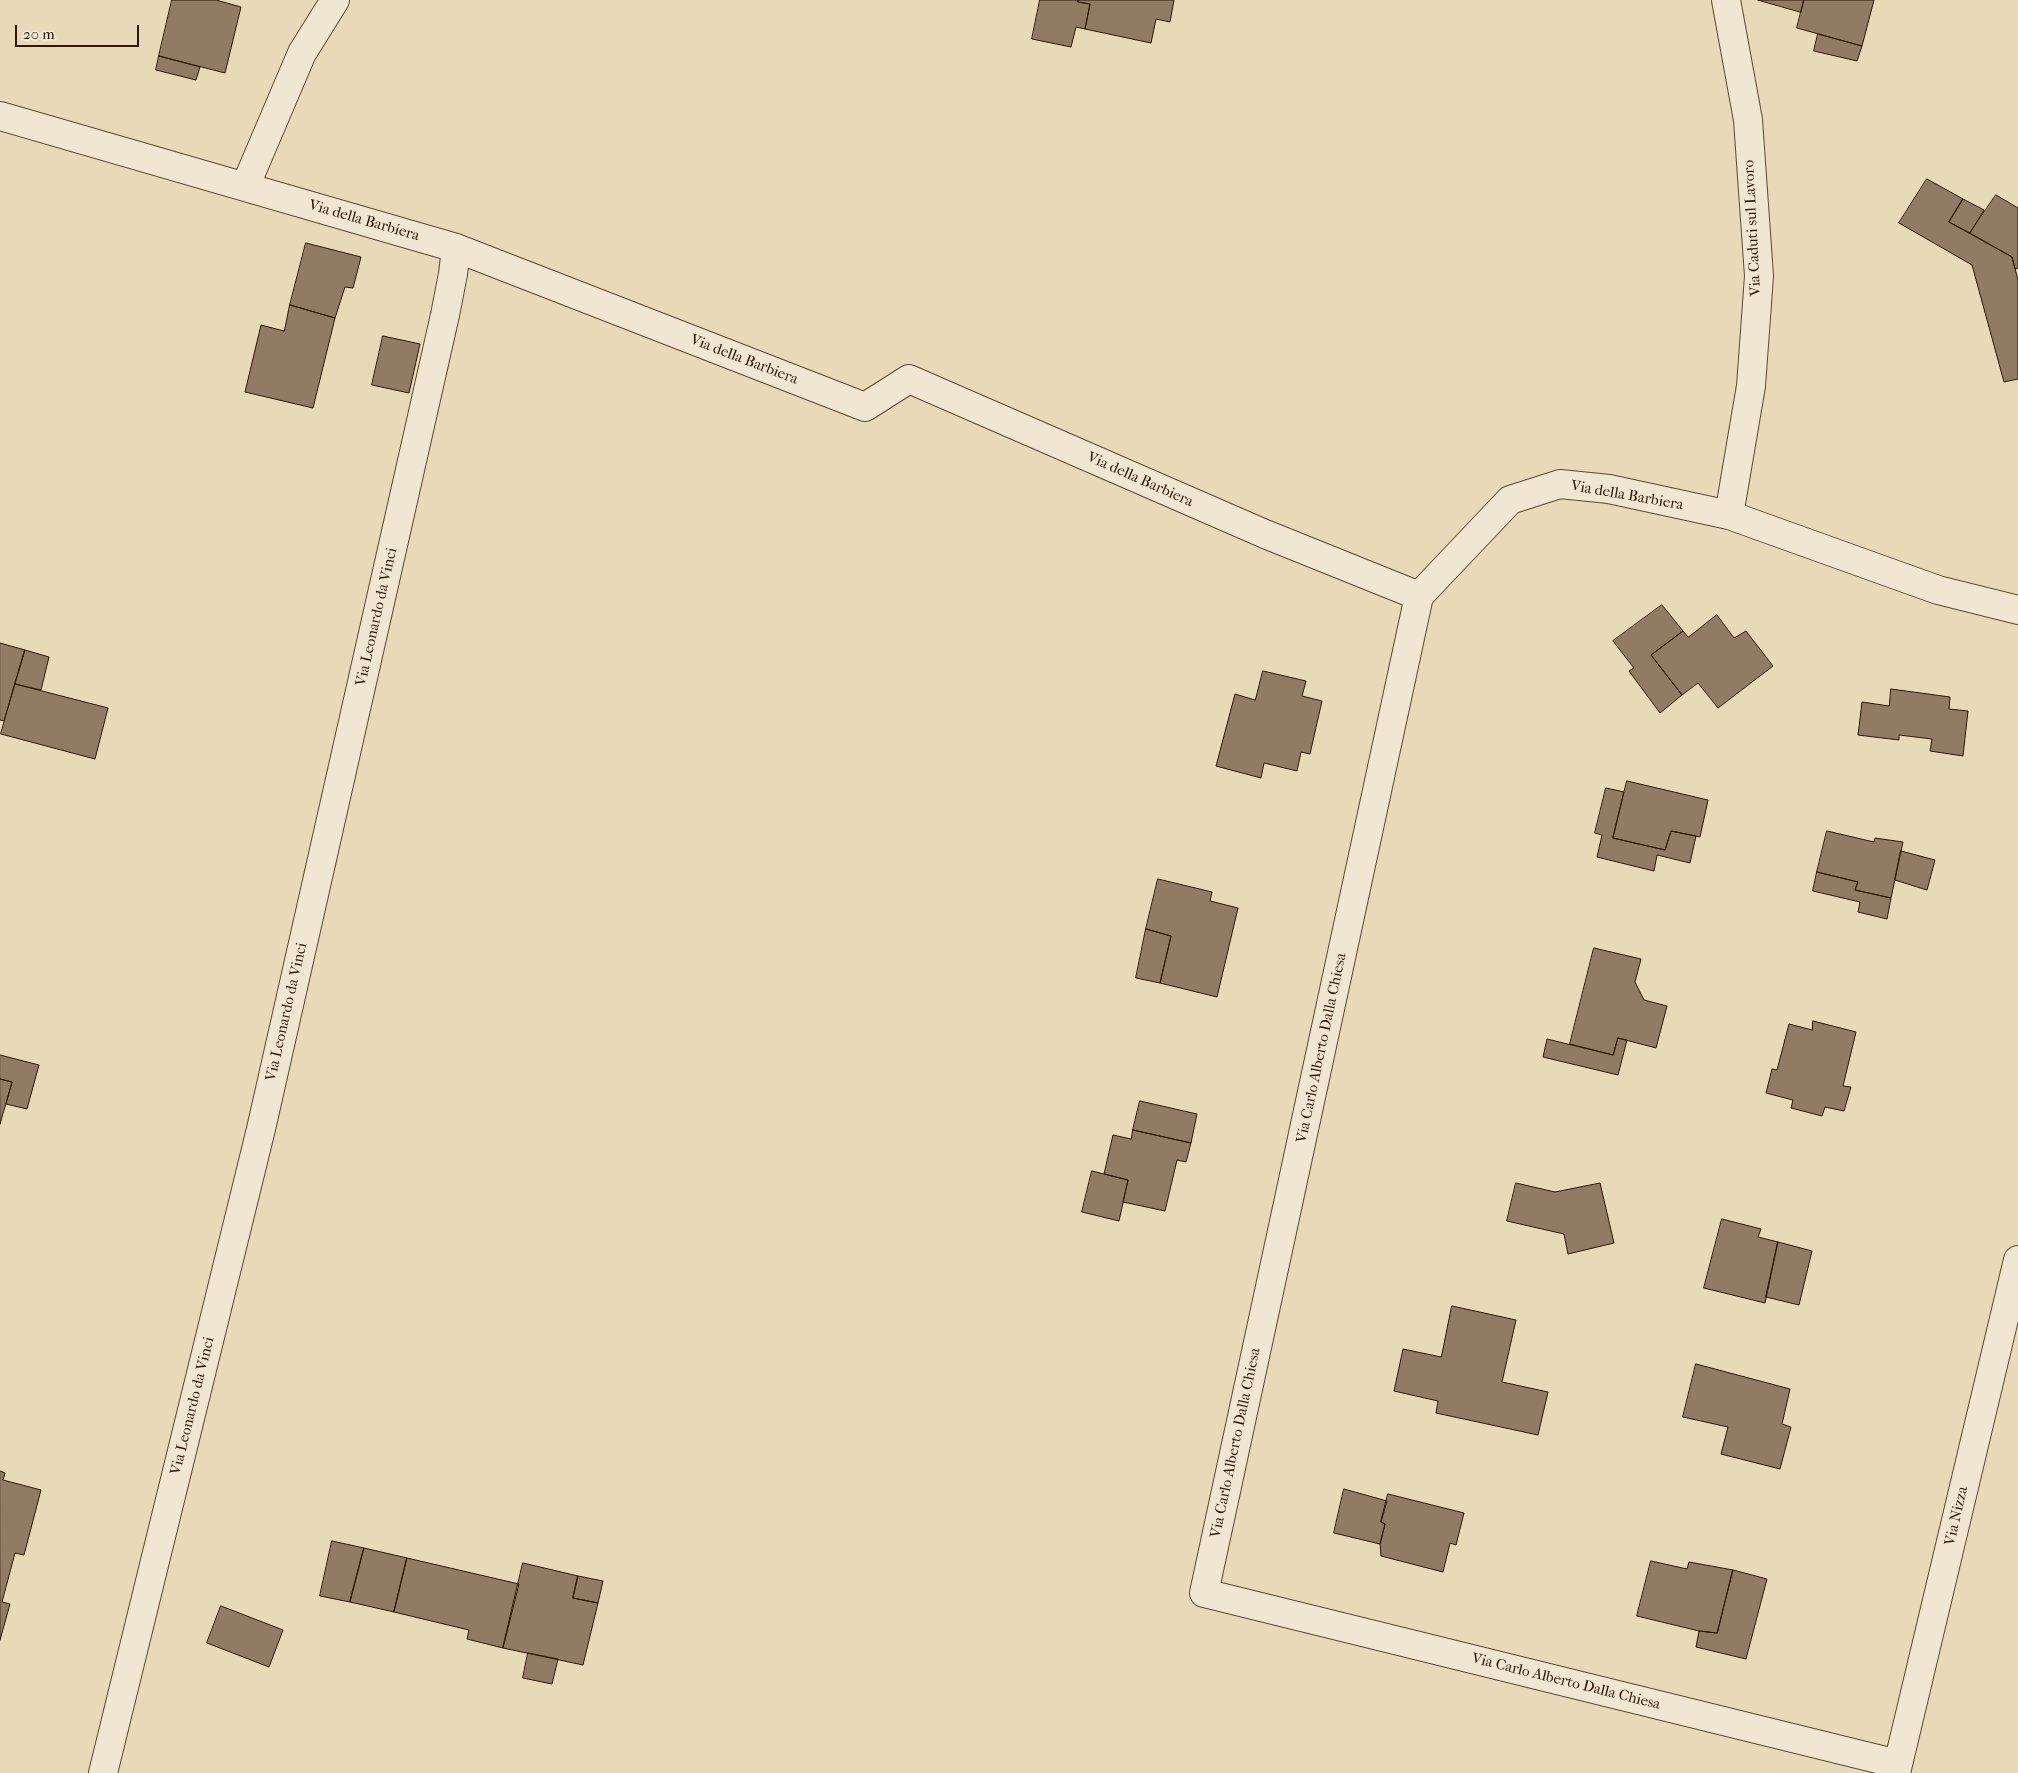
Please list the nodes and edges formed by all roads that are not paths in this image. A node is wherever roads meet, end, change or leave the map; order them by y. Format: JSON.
{"nodes":[{"id":1,"x":334,"y":0,"type":"edge"},
{"id":2,"x":1726,"y":0,"type":"edge"},
{"id":3,"x":0,"y":116,"type":"edge"},
{"id":4,"x":245,"y":187,"type":"junction"},
{"id":5,"x":456,"y":248,"type":"junction"},
{"id":6,"x":1729,"y":515,"type":"junction"},
{"id":7,"x":1419,"y":596,"type":"junction"},
{"id":8,"x":2018,"y":610,"type":"edge"},
{"id":9,"x":2018,"y":1260,"type":"edge"},
{"id":10,"x":1897,"y":1769,"type":"edge"},
{"id":11,"x":103,"y":1773,"type":"edge"}],
"edges":[{"from":1,"to":4,"type":"street"},
{"from":2,"to":6,"type":"street","name":"Via Caduti sul Lavoro"},
{"from":3,"to":4,"type":"street","name":"Via della Barbiera"},
{"from":4,"to":5,"type":"street","name":"Via della Barbiera"},
{"from":5,"to":7,"type":"street","name":"Via della Barbiera"},
{"from":5,"to":11,"type":"street","name":"Via Leonardo da Vinci"},
{"from":6,"to":7,"type":"street","name":"Via della Barbiera"},
{"from":6,"to":8,"type":"street","name":"Via della Barbiera"},
{"from":7,"to":10,"type":"street","name":"Via Carlo Alberto Dalla Chiesa"},
{"from":9,"to":10,"type":"street","name":"Via Nizza"}]}
